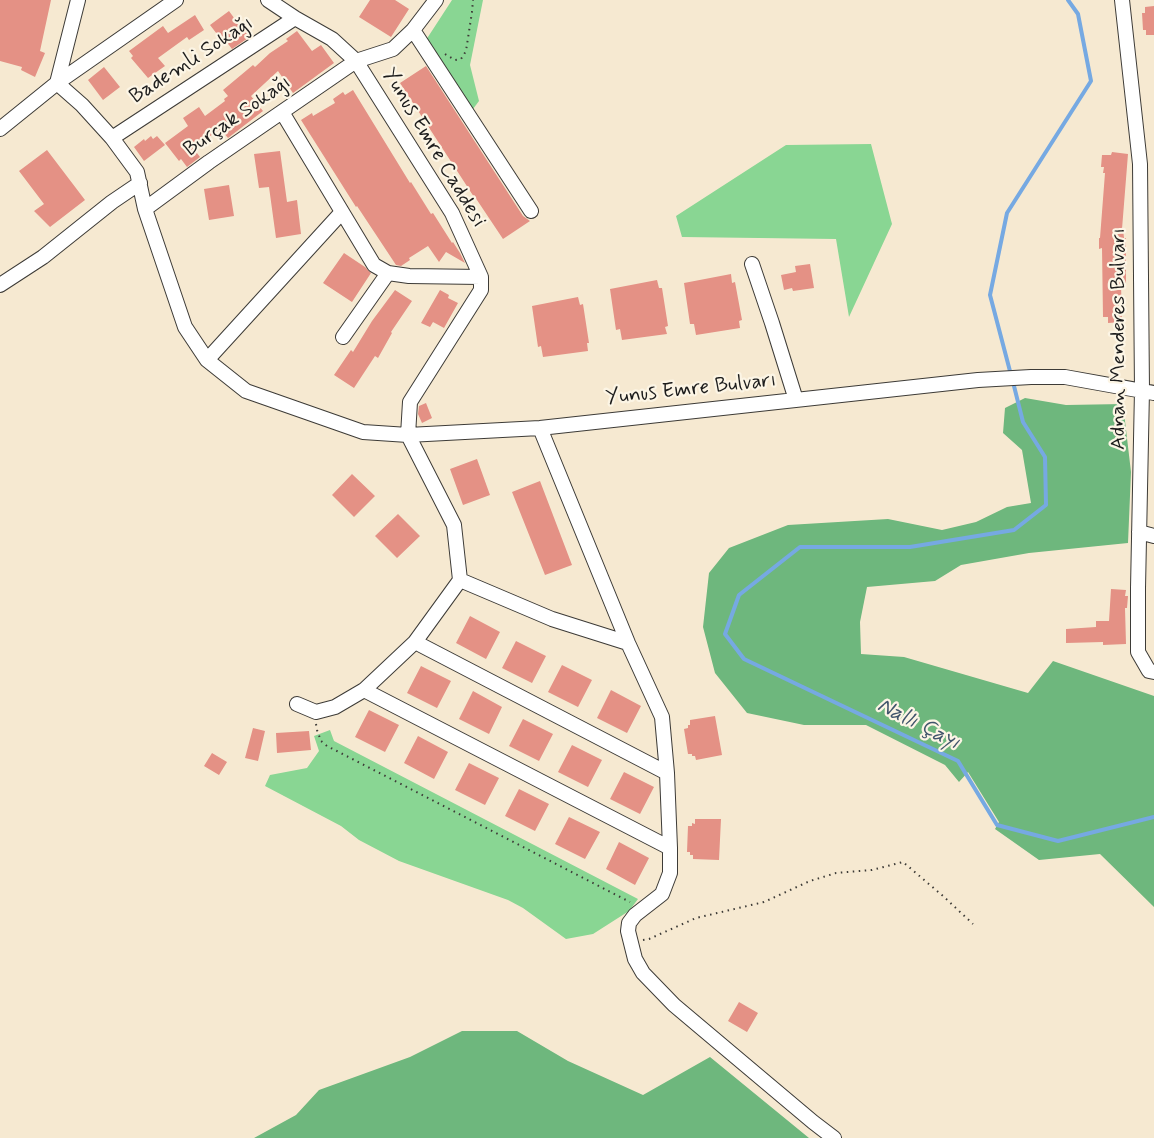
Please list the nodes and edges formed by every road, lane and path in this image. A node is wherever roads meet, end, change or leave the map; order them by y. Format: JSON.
{"nodes":[{"id":1,"x":78,"y":0,"type":"edge"},
{"id":2,"x":176,"y":0,"type":"edge"},
{"id":3,"x":268,"y":0,"type":"edge"},
{"id":4,"x":436,"y":0,"type":"edge"},
{"id":5,"x":473,"y":0,"type":"edge"},
{"id":6,"x":1122,"y":0,"type":"edge"},
{"id":7,"x":295,"y":18,"type":"junction"},
{"id":8,"x":413,"y":30,"type":"junction"},
{"id":9,"x":440,"y":47,"type":"dead end"},
{"id":10,"x":356,"y":61,"type":"junction"},
{"id":11,"x":57,"y":83,"type":"junction"},
{"id":12,"x":282,"y":112,"type":"junction"},
{"id":13,"x":0,"y":129,"type":"edge"},
{"id":14,"x":112,"y":138,"type":"junction"},
{"id":15,"x":1147,"y":166,"type":"edge"},
{"id":16,"x":140,"y":183,"type":"junction"},
{"id":17,"x":145,"y":209,"type":"junction"},
{"id":18,"x":531,"y":211,"type":"dead end"},
{"id":19,"x":342,"y":212,"type":"junction"},
{"id":20,"x":752,"y":264,"type":"dead end"},
{"id":21,"x":388,"y":273,"type":"junction"},
{"id":22,"x":481,"y":278,"type":"junction"},
{"id":23,"x":0,"y":285,"type":"edge"},
{"id":24,"x":343,"y":337,"type":"dead end"},
{"id":25,"x":207,"y":360,"type":"junction"},
{"id":26,"x":1148,"y":392,"type":"edge"},
{"id":27,"x":795,"y":400,"type":"junction"},
{"id":28,"x":540,"y":428,"type":"junction"},
{"id":29,"x":408,"y":435,"type":"junction"},
{"id":30,"x":1139,"y":532,"type":"junction"},
{"id":31,"x":1154,"y":536,"type":"edge"},
{"id":32,"x":460,"y":580,"type":"junction"},
{"id":33,"x":415,"y":642,"type":"junction"},
{"id":34,"x":628,"y":643,"type":"junction"},
{"id":35,"x":1154,"y":672,"type":"edge"},
{"id":36,"x":364,"y":690,"type":"junction"},
{"id":37,"x":297,"y":704,"type":"dead end"},
{"id":38,"x":316,"y":712,"type":"junction"},
{"id":39,"x":667,"y":773,"type":"junction"},
{"id":40,"x":670,"y":848,"type":"junction"},
{"id":41,"x":643,"y":909,"type":"junction"},
{"id":42,"x":973,"y":924,"type":"dead end"},
{"id":43,"x":631,"y":943,"type":"junction"},
{"id":44,"x":834,"y":1138,"type":"edge"}],
"edges":[{"from":1,"to":11,"type":"street"},
{"from":2,"to":11,"type":"street"},
{"from":3,"to":7,"type":"street","name":"Yunus Emre Caddesi"},
{"from":4,"to":8,"type":"street","name":"Burçak Sokağı"},
{"from":5,"to":9,"type":"path"},
{"from":6,"to":15,"type":"street","name":"Adnan Menderes Bulvarı"},
{"from":7,"to":10,"type":"street","name":"Yunus Emre Caddesi"},
{"from":7,"to":14,"type":"street","name":"Bademli Sokağı"},
{"from":8,"to":10,"type":"street","name":"Burçak Sokağı"},
{"from":8,"to":18,"type":"street"},
{"from":10,"to":12,"type":"street","name":"Burçak Sokağı"},
{"from":10,"to":22,"type":"street","name":"Yunus Emre Caddesi"},
{"from":11,"to":13,"type":"street"},
{"from":11,"to":14,"type":"street","name":"Yunus Emre Bulvarı"},
{"from":12,"to":17,"type":"street","name":"Burçak Sokağı"},
{"from":12,"to":19,"type":"street"},
{"from":14,"to":16,"type":"street","name":"Yunus Emre Bulvarı"},
{"from":15,"to":26,"type":"street","name":"Adnan Menderes Bulvarı"},
{"from":16,"to":17,"type":"street","name":"Yunus Emre Bulvarı"},
{"from":16,"to":23,"type":"street"},
{"from":17,"to":25,"type":"street","name":"Yunus Emre Bulvarı"},
{"from":19,"to":21,"type":"street"},
{"from":19,"to":25,"type":"street"},
{"from":20,"to":27,"type":"street"},
{"from":21,"to":22,"type":"street"},
{"from":21,"to":24,"type":"street"},
{"from":22,"to":29,"type":"street"},
{"from":25,"to":29,"type":"street","name":"Yunus Emre Bulvarı"},
{"from":26,"to":27,"type":"street","name":"Yunus Emre Bulvarı"},
{"from":26,"to":30,"type":"street","name":"Adnan Menderes Bulvarı"},
{"from":27,"to":28,"type":"street","name":"Yunus Emre Bulvarı"},
{"from":28,"to":29,"type":"street","name":"Yunus Emre Bulvarı"},
{"from":28,"to":34,"type":"street"},
{"from":29,"to":32,"type":"street"},
{"from":30,"to":31,"type":"street"},
{"from":30,"to":35,"type":"street","name":"Adnan Menderes Bulvarı"},
{"from":32,"to":33,"type":"street"},
{"from":32,"to":34,"type":"street"},
{"from":33,"to":36,"type":"street"},
{"from":33,"to":39,"type":"street"},
{"from":34,"to":39,"type":"street"},
{"from":36,"to":38,"type":"street"},
{"from":36,"to":40,"type":"street"},
{"from":37,"to":38,"type":"street"},
{"from":38,"to":41,"type":"path"},
{"from":39,"to":40,"type":"street"},
{"from":40,"to":41,"type":"street"},
{"from":41,"to":43,"type":"street"},
{"from":42,"to":43,"type":"path"},
{"from":43,"to":44,"type":"street"}]}
